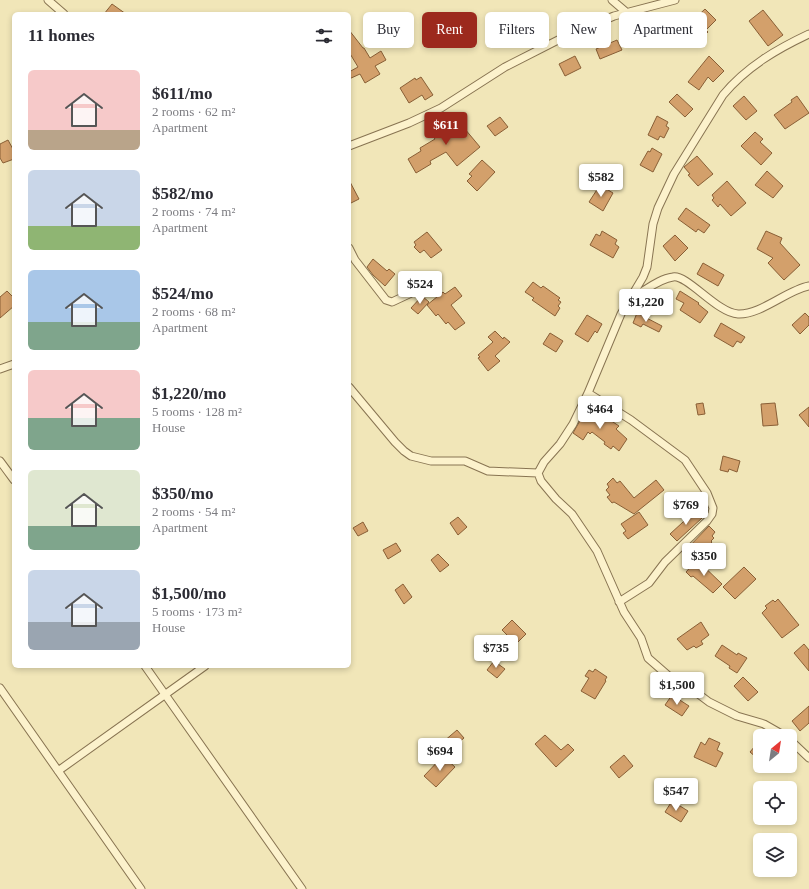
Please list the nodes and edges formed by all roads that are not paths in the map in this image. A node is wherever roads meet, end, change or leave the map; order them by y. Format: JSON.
{"nodes":[{"id":1,"x":48,"y":0,"type":"edge"},
{"id":2,"x":612,"y":0,"type":"edge"},
{"id":3,"x":675,"y":0,"type":"edge"},
{"id":4,"x":62,"y":12,"type":"edge"},
{"id":5,"x":626,"y":12,"type":"joint"},
{"id":6,"x":619,"y":15,"type":"edge"},
{"id":7,"x":809,"y":34,"type":"edge"},
{"id":8,"x":351,"y":145,"type":"edge"},
{"id":9,"x":351,"y":252,"type":"edge"},
{"id":10,"x":809,"y":286,"type":"edge"},
{"id":11,"x":422,"y":288,"type":"dead end"},
{"id":12,"x":629,"y":299,"type":"junction"},
{"id":13,"x":12,"y":365,"type":"edge"},
{"id":14,"x":0,"y":368,"type":"edge"},
{"id":15,"x":351,"y":389,"type":"edge"},
{"id":16,"x":588,"y":393,"type":"junction"},
{"id":17,"x":0,"y":461,"type":"edge"},
{"id":18,"x":538,"y":473,"type":"junction"},
{"id":19,"x":12,"y":477,"type":"edge"},
{"id":20,"x":619,"y":602,"type":"junction"},
{"id":21,"x":146,"y":668,"type":"edge"},
{"id":22,"x":202,"y":668,"type":"edge"},
{"id":23,"x":0,"y":688,"type":"edge"},
{"id":24,"x":164,"y":694,"type":"junction"},
{"id":25,"x":773,"y":729,"type":"edge"},
{"id":26,"x":797,"y":747,"type":"edge"},
{"id":27,"x":809,"y":758,"type":"edge"},
{"id":28,"x":58,"y":771,"type":"junction"},
{"id":29,"x":141,"y":889,"type":"edge"},
{"id":30,"x":302,"y":889,"type":"edge"}],
"edges":[{"from":1,"to":4,"type":"street"},
{"from":2,"to":5,"type":"street"},
{"from":3,"to":5,"type":"street"},
{"from":6,"to":8,"type":"street"},
{"from":7,"to":12,"type":"street"},
{"from":9,"to":11,"type":"street"},
{"from":10,"to":12,"type":"street"},
{"from":12,"to":16,"type":"street"},
{"from":13,"to":14,"type":"street"},
{"from":15,"to":18,"type":"street"},
{"from":16,"to":18,"type":"street"},
{"from":16,"to":20,"type":"street"},
{"from":17,"to":19,"type":"street"},
{"from":18,"to":20,"type":"street"},
{"from":20,"to":25,"type":"street"},
{"from":21,"to":24,"type":"street"},
{"from":22,"to":24,"type":"street"},
{"from":23,"to":28,"type":"street"},
{"from":24,"to":28,"type":"street"},
{"from":24,"to":30,"type":"street"},
{"from":26,"to":27,"type":"street"},
{"from":28,"to":29,"type":"street"}]}
